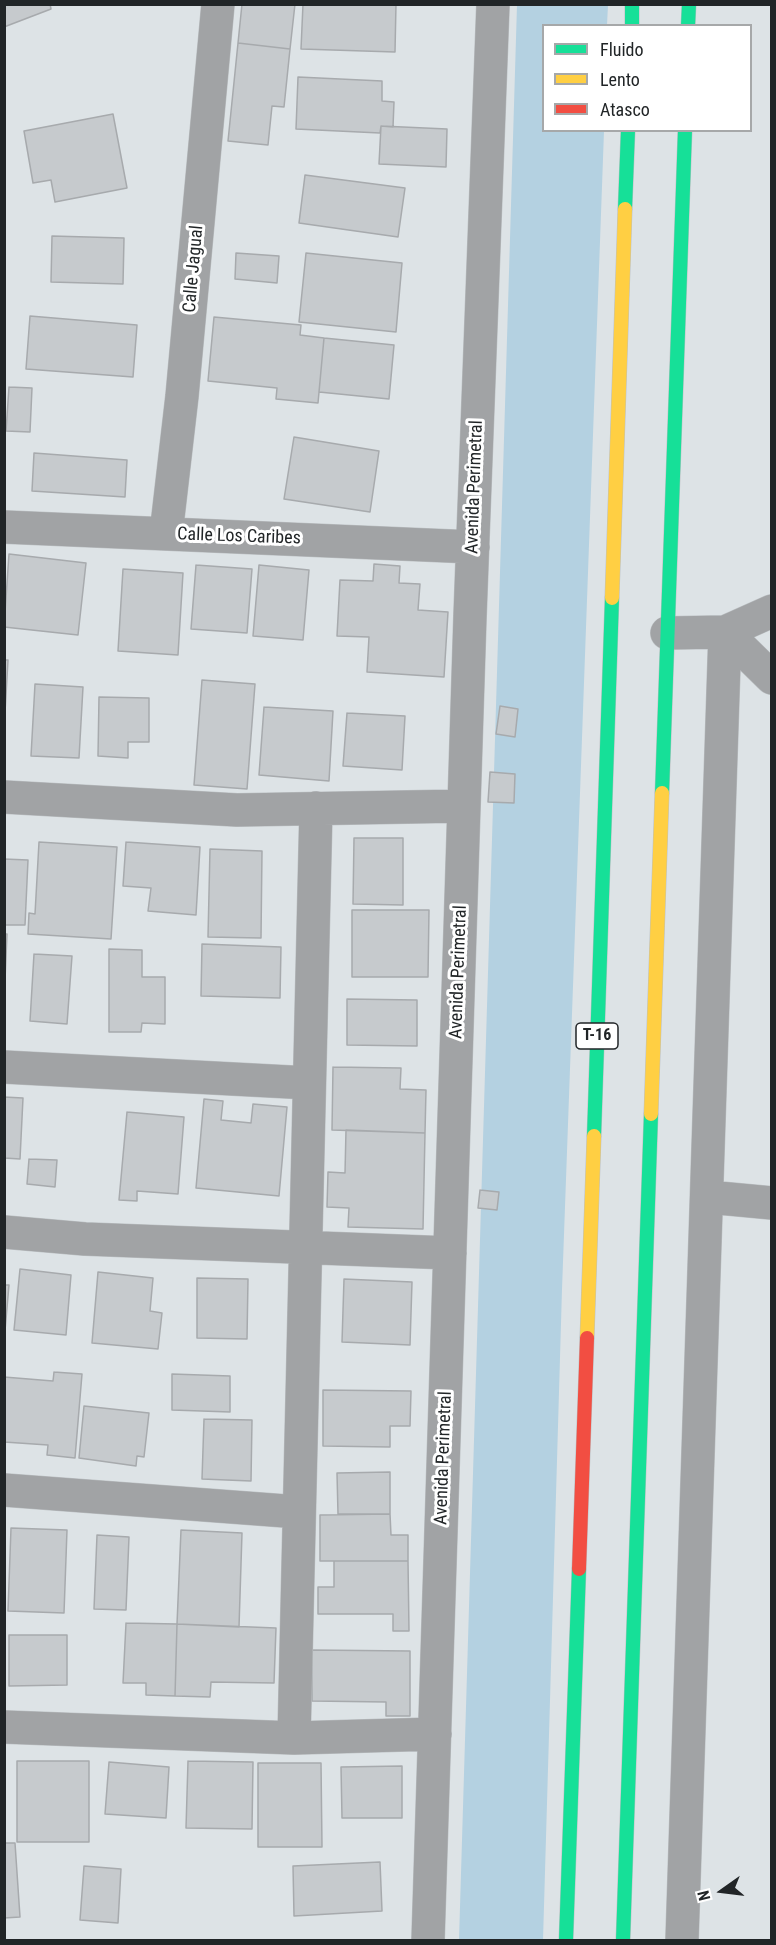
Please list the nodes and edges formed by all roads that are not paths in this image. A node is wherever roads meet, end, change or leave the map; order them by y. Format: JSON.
{"nodes":[{"id":1,"x":218,"y":4,"type":"edge"},
{"id":2,"x":493,"y":4,"type":"edge"},
{"id":3,"x":632,"y":4,"type":"edge"},
{"id":4,"x":689,"y":4,"type":"edge"},
{"id":5,"x":632,"y":24,"type":"edge"},
{"id":6,"x":688,"y":24,"type":"edge"},
{"id":7,"x":628,"y":132,"type":"edge"},
{"id":8,"x":685,"y":132,"type":"edge"},
{"id":9,"x":4,"y":527,"type":"edge"},
{"id":10,"x":166,"y":534,"type":"junction"},
{"id":11,"x":473,"y":547,"type":"junction"},
{"id":12,"x":771,"y":611,"type":"edge"},
{"id":13,"x":725,"y":632,"type":"junction"},
{"id":14,"x":668,"y":633,"type":"junction"},
{"id":15,"x":771,"y":678,"type":"edge"},
{"id":16,"x":4,"y":797,"type":"edge"},
{"id":17,"x":464,"y":806,"type":"junction"},
{"id":18,"x":316,"y":808,"type":"junction"},
{"id":19,"x":4,"y":1066,"type":"edge"},
{"id":20,"x":309,"y":1083,"type":"junction"},
{"id":21,"x":708,"y":1197,"type":"junction"},
{"id":22,"x":771,"y":1203,"type":"edge"},
{"id":23,"x":4,"y":1232,"type":"edge"},
{"id":24,"x":305,"y":1248,"type":"junction"},
{"id":25,"x":450,"y":1253,"type":"junction"},
{"id":26,"x":4,"y":1490,"type":"edge"},
{"id":27,"x":299,"y":1512,"type":"junction"},
{"id":28,"x":4,"y":1726,"type":"edge"},
{"id":29,"x":435,"y":1734,"type":"junction"},
{"id":30,"x":294,"y":1738,"type":"junction"},
{"id":31,"x":428,"y":1941,"type":"edge"},
{"id":32,"x":566,"y":1941,"type":"edge"},
{"id":33,"x":623,"y":1941,"type":"edge"},
{"id":34,"x":682,"y":1941,"type":"edge"}],
"edges":[{"from":1,"to":10,"type":"street","name":"Calle Jagual"},
{"from":2,"to":11,"type":"street","name":"Avenida Perimetral"},
{"from":3,"to":5,"type":"highway"},
{"from":4,"to":6,"type":"highway"},
{"from":7,"to":32,"type":"highway","number":"T-16"},
{"from":8,"to":14,"type":"highway"},
{"from":9,"to":10,"type":"street","name":"Calle Los Caribes"},
{"from":10,"to":11,"type":"street","name":"Calle Los Caribes"},
{"from":11,"to":17,"type":"street","name":"Avenida Perimetral"},
{"from":12,"to":13,"type":"street"},
{"from":13,"to":14,"type":"street"},
{"from":13,"to":15,"type":"street"},
{"from":13,"to":21,"type":"street"},
{"from":14,"to":33,"type":"highway"},
{"from":16,"to":18,"type":"street"},
{"from":17,"to":18,"type":"street"},
{"from":17,"to":25,"type":"street","name":"Avenida Perimetral"},
{"from":18,"to":20,"type":"street"},
{"from":19,"to":20,"type":"street"},
{"from":20,"to":24,"type":"street"},
{"from":21,"to":22,"type":"street"},
{"from":21,"to":34,"type":"street"},
{"from":23,"to":24,"type":"street"},
{"from":24,"to":25,"type":"street"},
{"from":24,"to":27,"type":"street"},
{"from":25,"to":29,"type":"street","name":"Avenida Perimetral"},
{"from":26,"to":27,"type":"street"},
{"from":27,"to":30,"type":"street"},
{"from":28,"to":30,"type":"street"},
{"from":29,"to":30,"type":"street"},
{"from":29,"to":31,"type":"street","name":"Avenida Perimetral"}]}
